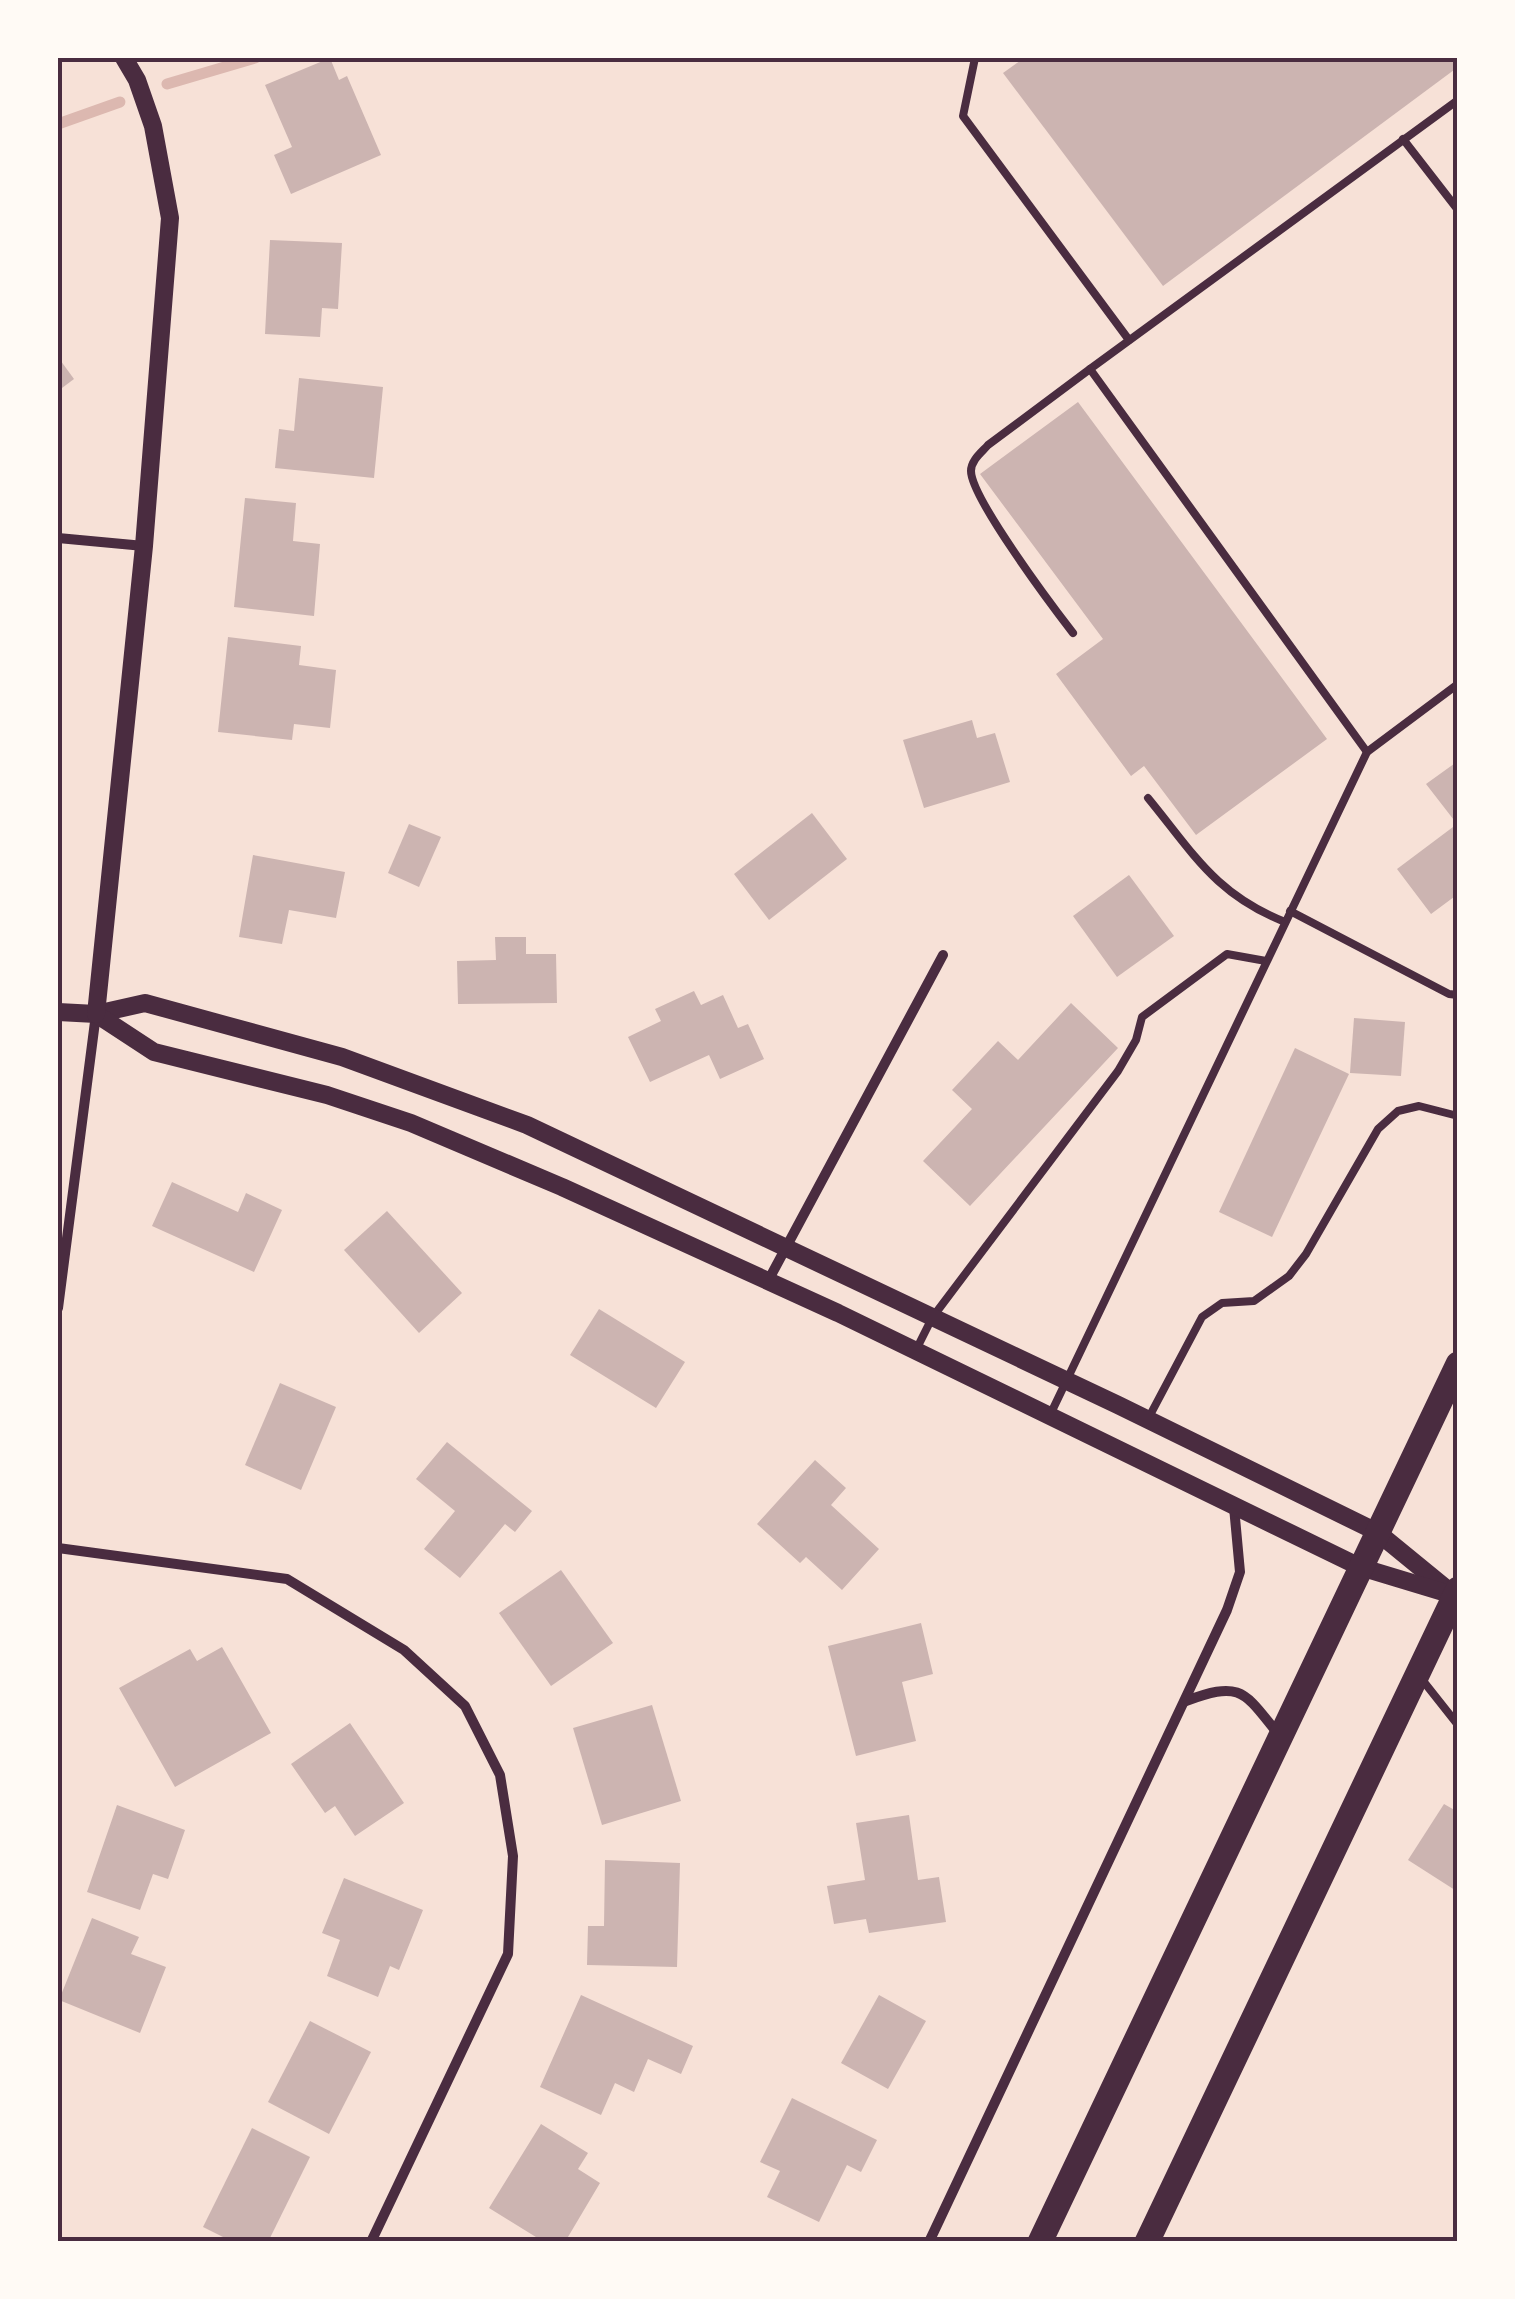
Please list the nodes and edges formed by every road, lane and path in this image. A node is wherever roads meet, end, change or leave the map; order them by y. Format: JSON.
{"nodes":[{"id":1,"x":124,"y":58,"type":"edge"},
{"id":2,"x":975,"y":58,"type":"edge"},
{"id":3,"x":1458,"y":100,"type":"edge"},
{"id":4,"x":1403,"y":140,"type":"junction"},
{"id":5,"x":1458,"y":210,"type":"edge"},
{"id":6,"x":1129,"y":340,"type":"junction"},
{"id":7,"x":1090,"y":369,"type":"junction"},
{"id":8,"x":58,"y":538,"type":"edge"},
{"id":9,"x":144,"y":546,"type":"junction"},
{"id":10,"x":1073,"y":633,"type":"dead end"},
{"id":11,"x":1458,"y":684,"type":"edge"},
{"id":12,"x":1367,"y":752,"type":"junction"},
{"id":13,"x":1148,"y":798,"type":"dead end"},
{"id":14,"x":1290,"y":911,"type":"junction"},
{"id":15,"x":1285,"y":922,"type":"junction"},
{"id":16,"x":943,"y":955,"type":"dead end"},
{"id":17,"x":1266,"y":960,"type":"junction"},
{"id":18,"x":1458,"y":995,"type":"edge"},
{"id":19,"x":58,"y":1012,"type":"edge"},
{"id":20,"x":96,"y":1014,"type":"junction"},
{"id":21,"x":1458,"y":1116,"type":"edge"},
{"id":22,"x":785,"y":1249,"type":"junction"},
{"id":23,"x":768,"y":1282,"type":"junction"},
{"id":24,"x":58,"y":1308,"type":"edge"},
{"id":25,"x":932,"y":1318,"type":"junction"},
{"id":26,"x":915,"y":1352,"type":"junction"},
{"id":27,"x":1458,"y":1364,"type":"edge"},
{"id":28,"x":1064,"y":1380,"type":"junction"},
{"id":29,"x":1049,"y":1417,"type":"junction"},
{"id":30,"x":1148,"y":1419,"type":"junction"},
{"id":31,"x":1234,"y":1503,"type":"junction"},
{"id":32,"x":1377,"y":1532,"type":"junction"},
{"id":33,"x":58,"y":1548,"type":"edge"},
{"id":34,"x":1360,"y":1566,"type":"junction"},
{"id":35,"x":1456,"y":1592,"type":"edge"},
{"id":36,"x":1417,"y":1674,"type":"junction"},
{"id":37,"x":1186,"y":1701,"type":"junction"},
{"id":38,"x":1458,"y":1725,"type":"edge"},
{"id":39,"x":1280,"y":1736,"type":"junction"},
{"id":40,"x":371,"y":2242,"type":"edge"},
{"id":41,"x":929,"y":2242,"type":"edge"},
{"id":42,"x":1040,"y":2242,"type":"edge"},
{"id":43,"x":1147,"y":2242,"type":"edge"}],
"edges":[{"from":1,"to":9,"type":"street"},
{"from":2,"to":6,"type":"lane"},
{"from":3,"to":4,"type":"lane"},
{"from":4,"to":5,"type":"lane"},
{"from":4,"to":6,"type":"lane"},
{"from":6,"to":7,"type":"lane"},
{"from":7,"to":10,"type":"lane"},
{"from":7,"to":12,"type":"lane"},
{"from":8,"to":9,"type":"street"},
{"from":9,"to":20,"type":"street"},
{"from":11,"to":12,"type":"lane"},
{"from":12,"to":14,"type":"lane"},
{"from":13,"to":15,"type":"lane"},
{"from":14,"to":15,"type":"lane"},
{"from":14,"to":18,"type":"lane"},
{"from":15,"to":17,"type":"lane"},
{"from":16,"to":22,"type":"street"},
{"from":17,"to":25,"type":"lane"},
{"from":17,"to":28,"type":"lane"},
{"from":19,"to":20,"type":"street"},
{"from":20,"to":22,"type":"street"},
{"from":20,"to":23,"type":"street"},
{"from":20,"to":24,"type":"street"},
{"from":21,"to":30,"type":"lane"},
{"from":22,"to":23,"type":"street"},
{"from":22,"to":25,"type":"street"},
{"from":23,"to":26,"type":"street"},
{"from":25,"to":26,"type":"lane"},
{"from":25,"to":28,"type":"street"},
{"from":26,"to":29,"type":"street"},
{"from":27,"to":32,"type":"main road"},
{"from":28,"to":29,"type":"lane"},
{"from":28,"to":30,"type":"street"},
{"from":29,"to":31,"type":"street"},
{"from":30,"to":32,"type":"street"},
{"from":31,"to":34,"type":"street"},
{"from":31,"to":37,"type":"street"},
{"from":32,"to":34,"type":"main road"},
{"from":32,"to":35,"type":"street"},
{"from":33,"to":40,"type":"street"},
{"from":34,"to":35,"type":"street"},
{"from":34,"to":39,"type":"main road"},
{"from":35,"to":36,"type":"main road"},
{"from":36,"to":38,"type":"lane"},
{"from":36,"to":43,"type":"main road"},
{"from":37,"to":39,"type":"street"},
{"from":37,"to":41,"type":"street"},
{"from":39,"to":42,"type":"main road"}]}
